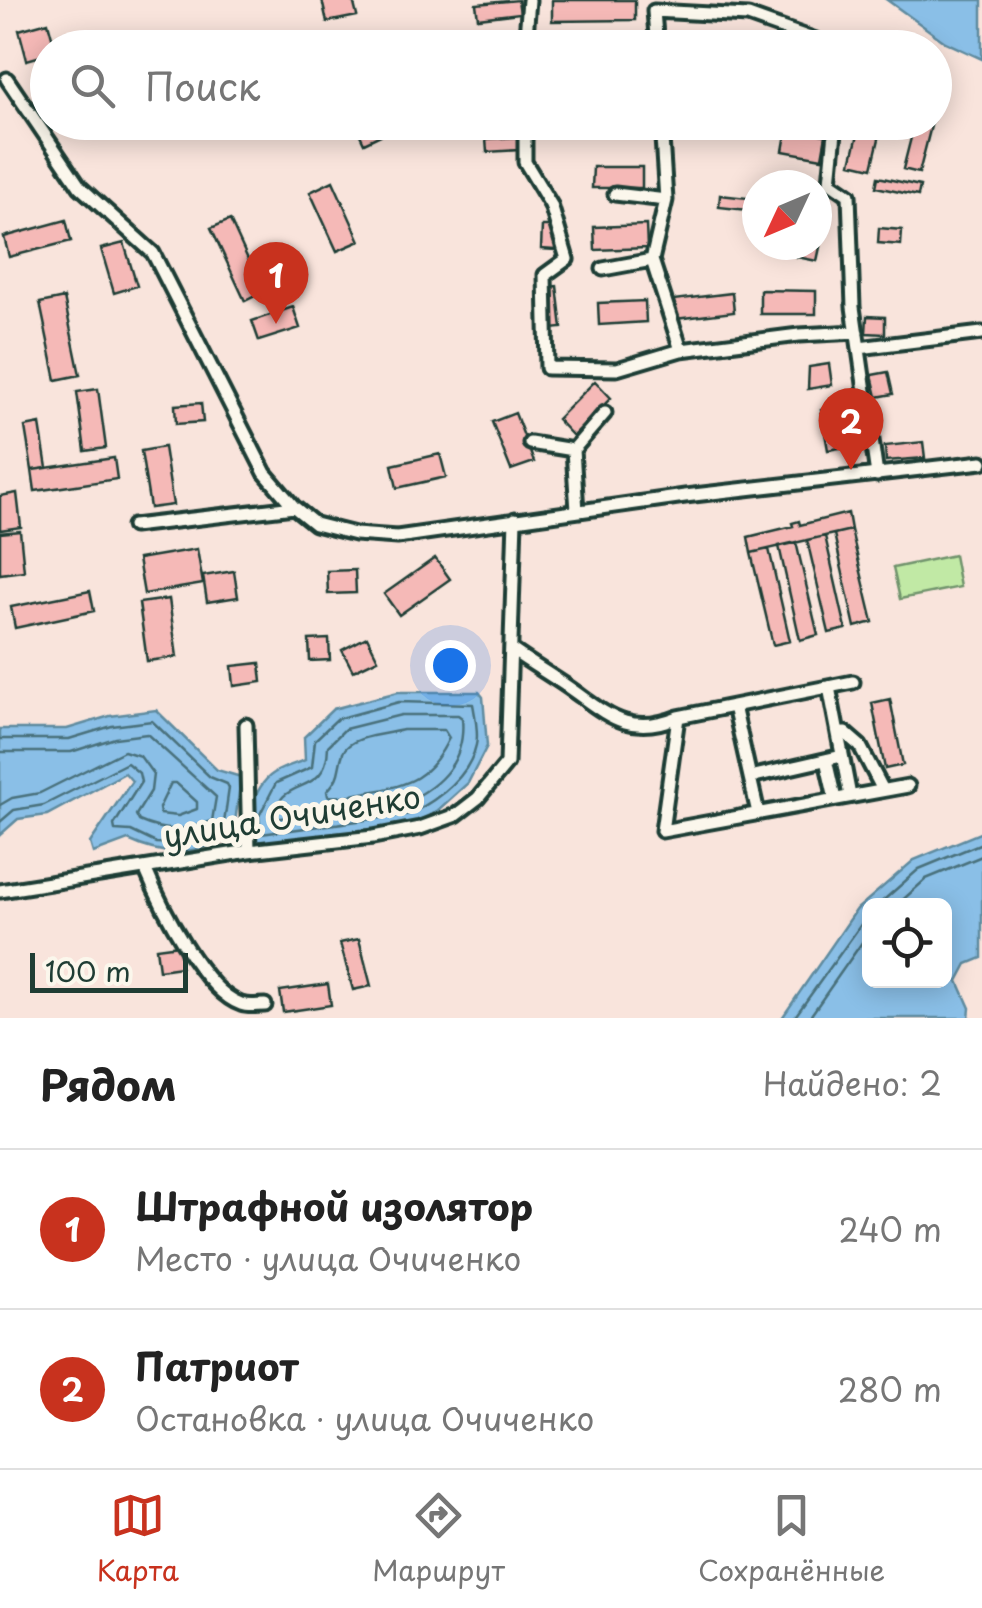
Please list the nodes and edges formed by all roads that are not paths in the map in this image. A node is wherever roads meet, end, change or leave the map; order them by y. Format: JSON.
{"nodes":[{"id":1,"x":529,"y":0,"type":"edge"},
{"id":2,"x":526,"y":30,"type":"edge"},
{"id":3,"x":655,"y":30,"type":"edge"},
{"id":4,"x":787,"y":30,"type":"edge"},
{"id":5,"x":7,"y":79,"type":"dead end"},
{"id":6,"x":30,"y":113,"type":"edge"},
{"id":7,"x":48,"y":140,"type":"edge"},
{"id":8,"x":525,"y":140,"type":"edge"},
{"id":9,"x":662,"y":140,"type":"edge"},
{"id":10,"x":834,"y":140,"type":"edge"},
{"id":11,"x":614,"y":194,"type":"dead end"},
{"id":12,"x":666,"y":200,"type":"junction"},
{"id":13,"x":652,"y":260,"type":"junction"},
{"id":14,"x":604,"y":269,"type":"dead end"},
{"id":15,"x":857,"y":332,"type":"junction"},
{"id":16,"x":982,"y":333,"type":"edge"},
{"id":17,"x":859,"y":348,"type":"junction"},
{"id":18,"x":680,"y":350,"type":"junction"},
{"id":19,"x":605,"y":413,"type":"dead end"},
{"id":20,"x":530,"y":442,"type":"dead end"},
{"id":21,"x":573,"y":450,"type":"junction"},
{"id":22,"x":982,"y":462,"type":"edge"},
{"id":23,"x":877,"y":476,"type":"junction"},
{"id":24,"x":294,"y":507,"type":"junction"},
{"id":25,"x":577,"y":512,"type":"junction"},
{"id":26,"x":515,"y":520,"type":"junction"},
{"id":27,"x":133,"y":526,"type":"dead end"},
{"id":28,"x":512,"y":650,"type":"junction"},
{"id":29,"x":853,"y":682,"type":"dead end"},
{"id":30,"x":829,"y":687,"type":"junction"},
{"id":31,"x":734,"y":706,"type":"junction"},
{"id":32,"x":678,"y":717,"type":"junction"},
{"id":33,"x":246,"y":726,"type":"dead end"},
{"id":34,"x":838,"y":734,"type":"junction"},
{"id":35,"x":842,"y":756,"type":"junction"},
{"id":36,"x":826,"y":760,"type":"junction"},
{"id":37,"x":750,"y":777,"type":"junction"},
{"id":38,"x":908,"y":786,"type":"dead end"},
{"id":39,"x":883,"y":790,"type":"junction"},
{"id":40,"x":850,"y":796,"type":"junction"},
{"id":41,"x":835,"y":799,"type":"junction"},
{"id":42,"x":758,"y":813,"type":"junction"},
{"id":43,"x":249,"y":850,"type":"junction"},
{"id":44,"x":145,"y":868,"type":"junction"},
{"id":45,"x":0,"y":890,"type":"edge"},
{"id":46,"x":265,"y":1005,"type":"dead end"}],
"edges":[{"from":1,"to":2,"type":"street"},
{"from":3,"to":4,"type":"street"},
{"from":5,"to":6,"type":"street"},
{"from":7,"to":24,"type":"street"},
{"from":8,"to":18,"type":"street"},
{"from":9,"to":12,"type":"street"},
{"from":10,"to":15,"type":"street"},
{"from":11,"to":12,"type":"street"},
{"from":12,"to":13,"type":"street"},
{"from":13,"to":14,"type":"street"},
{"from":13,"to":18,"type":"street"},
{"from":15,"to":17,"type":"street"},
{"from":15,"to":18,"type":"street"},
{"from":16,"to":17,"type":"street"},
{"from":17,"to":23,"type":"street"},
{"from":19,"to":21,"type":"street"},
{"from":20,"to":21,"type":"street"},
{"from":21,"to":25,"type":"street"},
{"from":22,"to":23,"type":"street"},
{"from":23,"to":25,"type":"street"},
{"from":24,"to":26,"type":"street"},
{"from":24,"to":27,"type":"street"},
{"from":25,"to":26,"type":"street"},
{"from":26,"to":28,"type":"street","name":"улица Очиченко"},
{"from":28,"to":32,"type":"street"},
{"from":28,"to":43,"type":"street","name":"улица Очиченко"},
{"from":29,"to":30,"type":"street"},
{"from":30,"to":31,"type":"street"},
{"from":30,"to":34,"type":"street"},
{"from":31,"to":32,"type":"street"},
{"from":31,"to":37,"type":"street"},
{"from":32,"to":42,"type":"street"},
{"from":33,"to":43,"type":"street"},
{"from":34,"to":35,"type":"street"},
{"from":34,"to":39,"type":"street"},
{"from":35,"to":36,"type":"street"},
{"from":35,"to":40,"type":"street"},
{"from":36,"to":37,"type":"street"},
{"from":36,"to":41,"type":"street"},
{"from":37,"to":42,"type":"street"},
{"from":38,"to":39,"type":"street"},
{"from":39,"to":40,"type":"street"},
{"from":40,"to":41,"type":"street"},
{"from":41,"to":42,"type":"street"},
{"from":43,"to":44,"type":"street","name":"улица Очиченко"},
{"from":44,"to":45,"type":"street","name":"улица Очиченко"},
{"from":44,"to":46,"type":"street"}]}
